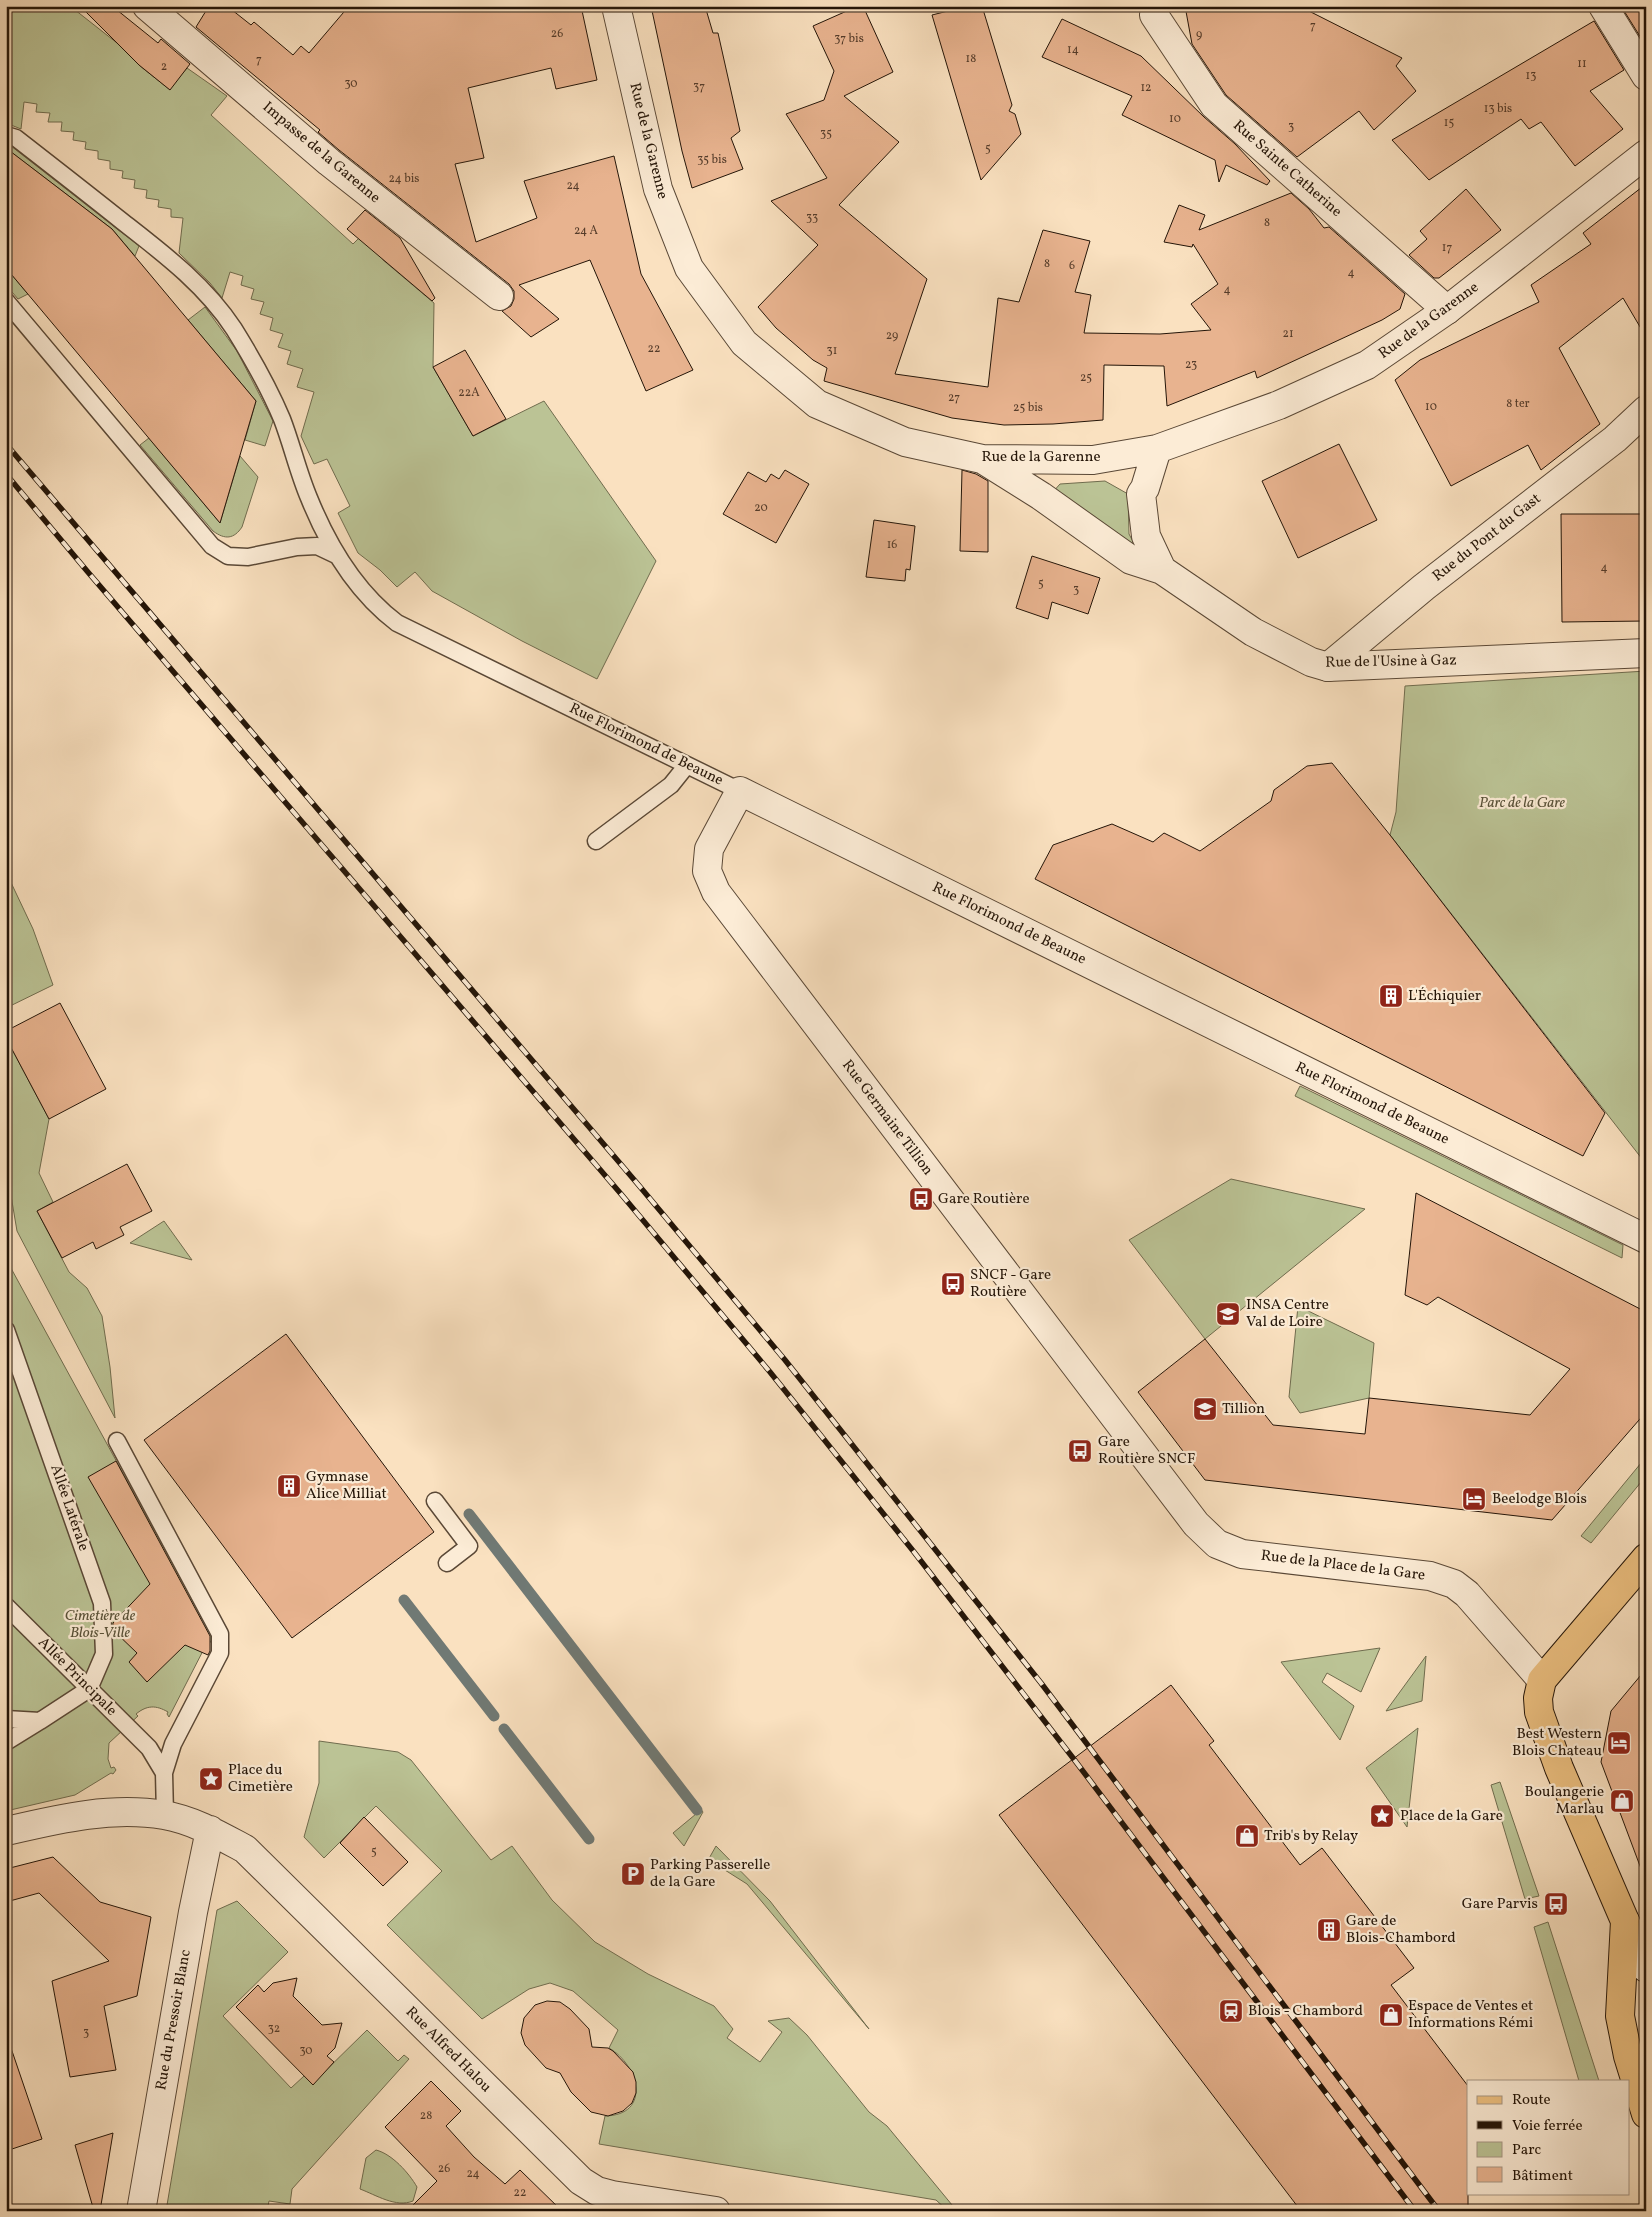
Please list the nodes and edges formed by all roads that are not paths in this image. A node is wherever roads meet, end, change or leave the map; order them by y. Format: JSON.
{"nodes":[{"id":1,"x":147,"y":6,"type":"edge"},
{"id":2,"x":616,"y":6,"type":"edge"},
{"id":3,"x":1156,"y":6,"type":"edge"},
{"id":4,"x":1603,"y":6,"type":"edge"},
{"id":5,"x":1646,"y":76,"type":"edge"},
{"id":6,"x":6,"y":135,"type":"edge"},
{"id":7,"x":1645,"y":156,"type":"edge"},
{"id":8,"x":499,"y":296,"type":"dead end"},
{"id":9,"x":6,"y":301,"type":"edge"},
{"id":10,"x":1447,"y":310,"type":"junction"},
{"id":11,"x":1646,"y":410,"type":"edge"},
{"id":12,"x":1157,"y":449,"type":"junction"},
{"id":13,"x":982,"y":459,"type":"junction"},
{"id":14,"x":336,"y":555,"type":"junction"},
{"id":15,"x":1162,"y":570,"type":"junction"},
{"id":16,"x":1646,"y":653,"type":"edge"},
{"id":17,"x":1328,"y":667,"type":"junction"},
{"id":18,"x":687,"y":765,"type":"junction"},
{"id":19,"x":740,"y":791,"type":"junction"},
{"id":20,"x":596,"y":841,"type":"dead end"},
{"id":21,"x":1646,"y":1239,"type":"edge"},
{"id":22,"x":6,"y":1330,"type":"edge"},
{"id":23,"x":117,"y":1441,"type":"dead end"},
{"id":24,"x":1162,"y":1480,"type":"joint"},
{"id":25,"x":435,"y":1501,"type":"dead end"},
{"id":26,"x":1646,"y":1558,"type":"edge"},
{"id":27,"x":447,"y":1563,"type":"dead end"},
{"id":28,"x":6,"y":1606,"type":"edge"},
{"id":29,"x":1542,"y":1680,"type":"junction"},
{"id":30,"x":89,"y":1689,"type":"junction"},
{"id":31,"x":6,"y":1719,"type":"edge"},
{"id":32,"x":40,"y":1721,"type":"junction"},
{"id":33,"x":6,"y":1742,"type":"edge"},
{"id":34,"x":164,"y":1773,"type":"junction"},
{"id":35,"x":164,"y":1815,"type":"junction"},
{"id":36,"x":210,"y":1830,"type":"junction"},
{"id":37,"x":6,"y":1831,"type":"edge"},
{"id":38,"x":1638,"y":1969,"type":"edge"},
{"id":39,"x":1646,"y":2114,"type":"edge"},
{"id":40,"x":140,"y":2211,"type":"edge"},
{"id":41,"x":716,"y":2211,"type":"edge"}],
"edges":[{"from":1,"to":8,"type":"street","name":"Impasse de la Garenne"},
{"from":2,"to":13,"type":"street","name":"Rue de la Garenne"},
{"from":3,"to":10,"type":"street","name":"Rue Sainte Catherine"},
{"from":4,"to":5,"type":"street"},
{"from":6,"to":14,"type":"lane","name":"Rue Florimond de Beaune"},
{"from":7,"to":10,"type":"street","name":"Rue de la Garenne"},
{"from":9,"to":14,"type":"lane"},
{"from":10,"to":12,"type":"street","name":"Rue de la Garenne"},
{"from":11,"to":17,"type":"street","name":"Rue du Pont du Gast"},
{"from":12,"to":13,"type":"street","name":"Rue de la Garenne"},
{"from":12,"to":15,"type":"street"},
{"from":13,"to":15,"type":"street","name":"Rue de l'Usine à Gaz"},
{"from":14,"to":18,"type":"lane","name":"Rue Florimond de Beaune"},
{"from":15,"to":17,"type":"street","name":"Rue de l'Usine à Gaz"},
{"from":16,"to":17,"type":"street","name":"Rue de l'Usine à Gaz"},
{"from":18,"to":19,"type":"lane","name":"Rue Florimond de Beaune"},
{"from":18,"to":20,"type":"lane"},
{"from":19,"to":21,"type":"street","name":"Rue Florimond de Beaune"},
{"from":19,"to":24,"type":"street","name":"Rue Germaine Tillion"},
{"from":22,"to":30,"type":"lane","name":"Allée Latérale"},
{"from":23,"to":34,"type":"lane"},
{"from":24,"to":29,"type":"street","name":"Rue de la Place de la Gare"},
{"from":25,"to":27,"type":"lane"},
{"from":26,"to":29,"type":"main road"},
{"from":28,"to":30,"type":"lane","name":"Allée Principale"},
{"from":29,"to":38,"type":"main road"},
{"from":30,"to":32,"type":"lane"},
{"from":30,"to":34,"type":"lane","name":"Allée Principale"},
{"from":31,"to":32,"type":"lane"},
{"from":32,"to":33,"type":"lane"},
{"from":34,"to":35,"type":"lane"},
{"from":35,"to":36,"type":"street","name":"Rue Alfred Halou"},
{"from":35,"to":37,"type":"street","name":"Rue Alfred Halou"},
{"from":36,"to":40,"type":"street","name":"Rue du Pressoir Blanc"},
{"from":36,"to":41,"type":"street","name":"Rue Alfred Halou"},
{"from":38,"to":39,"type":"main road"}]}
